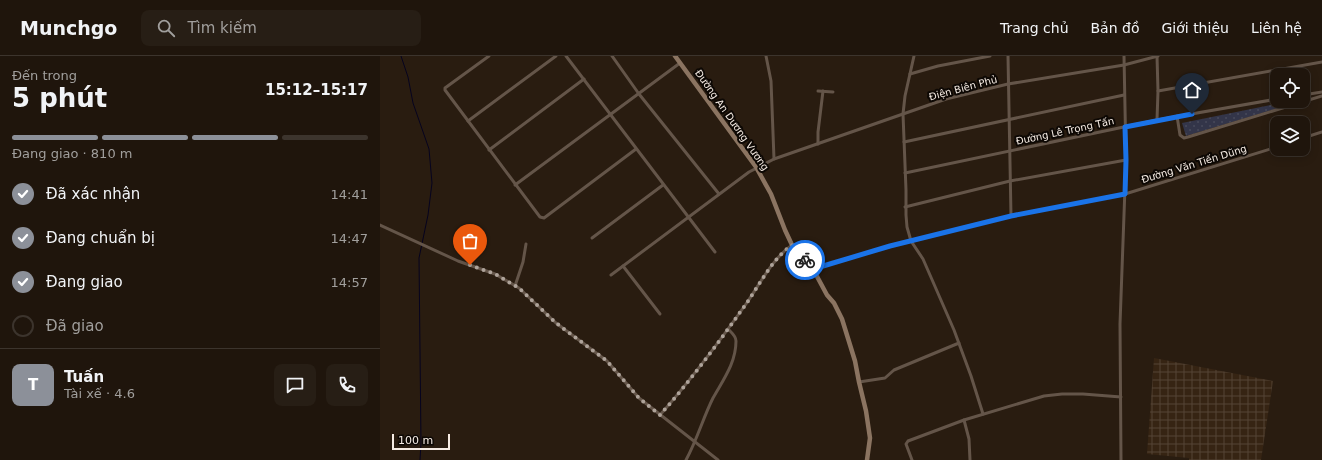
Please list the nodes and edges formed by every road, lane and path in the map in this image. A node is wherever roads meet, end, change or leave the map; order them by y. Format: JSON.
{"nodes":[{"id":1,"x":489,"y":56,"type":"edge"},
{"id":2,"x":556,"y":56,"type":"edge"},
{"id":3,"x":566,"y":56,"type":"edge"},
{"id":4,"x":612,"y":56,"type":"edge"},
{"id":5,"x":675,"y":56,"type":"edge"},
{"id":6,"x":766,"y":56,"type":"edge"},
{"id":7,"x":914,"y":56,"type":"edge"},
{"id":8,"x":990,"y":56,"type":"edge"},
{"id":9,"x":1008,"y":56,"type":"edge"},
{"id":10,"x":1124,"y":56,"type":"edge"},
{"id":11,"x":1157,"y":56,"type":"edge"},
{"id":12,"x":1322,"y":62,"type":"edge"},
{"id":13,"x":680,"y":63,"type":"junction"},
{"id":14,"x":1124,"y":65,"type":"junction"},
{"id":15,"x":910,"y":74,"type":"junction"},
{"id":16,"x":584,"y":79,"type":"junction"},
{"id":17,"x":1008,"y":84,"type":"junction"},
{"id":18,"x":818,"y":91,"type":"dead end"},
{"id":19,"x":823,"y":91,"type":"junction"},
{"id":20,"x":1158,"y":91,"type":"junction"},
{"id":21,"x":833,"y":92,"type":"dead end"},
{"id":22,"x":1322,"y":92,"type":"edge"},
{"id":23,"x":639,"y":94,"type":"junction"},
{"id":24,"x":1310,"y":94,"type":"edge"},
{"id":25,"x":1124,"y":95,"type":"junction"},
{"id":26,"x":1322,"y":96,"type":"edge"},
{"id":27,"x":1270,"y":100,"type":"edge"},
{"id":28,"x":610,"y":114,"type":"junction"},
{"id":29,"x":903,"y":114,"type":"junction"},
{"id":30,"x":1177,"y":116,"type":"junction"},
{"id":31,"x":1009,"y":120,"type":"junction"},
{"id":32,"x":1157,"y":120,"type":"junction"},
{"id":33,"x":468,"y":121,"type":"junction"},
{"id":34,"x":1125,"y":127,"type":"junction"},
{"id":35,"x":1322,"y":132,"type":"edge"},
{"id":36,"x":1310,"y":136,"type":"edge"},
{"id":37,"x":904,"y":142,"type":"junction"},
{"id":38,"x":818,"y":144,"type":"junction"},
{"id":39,"x":636,"y":149,"type":"junction"},
{"id":40,"x":1270,"y":149,"type":"edge"},
{"id":41,"x":489,"y":150,"type":"junction"},
{"id":42,"x":1010,"y":151,"type":"junction"},
{"id":43,"x":774,"y":159,"type":"junction"},
{"id":44,"x":1126,"y":160,"type":"junction"},
{"id":45,"x":756,"y":167,"type":"junction"},
{"id":46,"x":905,"y":173,"type":"junction"},
{"id":47,"x":1010,"y":181,"type":"junction"},
{"id":48,"x":515,"y":185,"type":"junction"},
{"id":49,"x":663,"y":185,"type":"junction"},
{"id":50,"x":719,"y":194,"type":"junction"},
{"id":51,"x":1125,"y":194,"type":"junction"},
{"id":52,"x":905,"y":207,"type":"junction"},
{"id":53,"x":1011,"y":216,"type":"junction"},
{"id":54,"x":688,"y":217,"type":"junction"},
{"id":55,"x":380,"y":224,"type":"edge"},
{"id":56,"x":592,"y":238,"type":"dead end"},
{"id":57,"x":911,"y":241,"type":"junction"},
{"id":58,"x":526,"y":244,"type":"dead end"},
{"id":59,"x":792,"y":245,"type":"junction"},
{"id":60,"x":714,"y":252,"type":"dead end"},
{"id":61,"x":623,"y":266,"type":"junction"},
{"id":62,"x":813,"y":269,"type":"junction"},
{"id":63,"x":611,"y":275,"type":"dead end"},
{"id":64,"x":516,"y":286,"type":"junction"},
{"id":65,"x":660,"y":314,"type":"dead end"},
{"id":66,"x":728,"y":329,"type":"junction"},
{"id":67,"x":959,"y":343,"type":"junction"},
{"id":68,"x":859,"y":382,"type":"junction"},
{"id":69,"x":1121,"y":397,"type":"junction"},
{"id":70,"x":983,"y":414,"type":"junction"},
{"id":71,"x":660,"y":415,"type":"junction"},
{"id":72,"x":964,"y":420,"type":"junction"},
{"id":73,"x":695,"y":443,"type":"junction"},
{"id":74,"x":686,"y":460,"type":"edge"},
{"id":75,"x":718,"y":460,"type":"edge"},
{"id":76,"x":867,"y":460,"type":"edge"},
{"id":77,"x":912,"y":460,"type":"edge"},
{"id":78,"x":970,"y":460,"type":"edge"},
{"id":79,"x":1121,"y":460,"type":"edge"}],
"edges":[{"from":1,"to":33,"type":"street"},
{"from":2,"to":33,"type":"street"},
{"from":3,"to":16,"type":"street"},
{"from":4,"to":23,"type":"street"},
{"from":5,"to":13,"type":"main road","name":"Đường An Dương Vương"},
{"from":6,"to":43,"type":"street"},
{"from":7,"to":15,"type":"street"},
{"from":8,"to":15,"type":"street"},
{"from":9,"to":17,"type":"street"},
{"from":10,"to":14,"type":"street"},
{"from":11,"to":14,"type":"street","name":"Điện Biên Phủ"},
{"from":11,"to":20,"type":"street"},
{"from":12,"to":20,"type":"street"},
{"from":13,"to":23,"type":"street"},
{"from":13,"to":45,"type":"main road","name":"Đường An Dương Vương"},
{"from":14,"to":17,"type":"street","name":"Điện Biên Phủ"},
{"from":14,"to":25,"type":"street"},
{"from":15,"to":29,"type":"street"},
{"from":16,"to":28,"type":"street"},
{"from":16,"to":41,"type":"street"},
{"from":17,"to":29,"type":"street","name":"Điện Biên Phủ"},
{"from":17,"to":31,"type":"street"},
{"from":18,"to":19,"type":"street"},
{"from":19,"to":21,"type":"street"},
{"from":19,"to":38,"type":"street"},
{"from":20,"to":32,"type":"street"},
{"from":22,"to":24,"type":"street"},
{"from":23,"to":28,"type":"street"},
{"from":23,"to":50,"type":"street"},
{"from":25,"to":31,"type":"street"},
{"from":25,"to":34,"type":"street"},
{"from":26,"to":30,"type":"street"},
{"from":27,"to":30,"type":"street","name":"Đường Lê Trọng Tấn"},
{"from":28,"to":39,"type":"street"},
{"from":28,"to":48,"type":"street"},
{"from":29,"to":37,"type":"street"},
{"from":29,"to":38,"type":"street","name":"Điện Biên Phủ"},
{"from":30,"to":32,"type":"street","name":"Đường Lê Trọng Tấn"},
{"from":31,"to":37,"type":"street"},
{"from":31,"to":42,"type":"street"},
{"from":32,"to":34,"type":"street","name":"Đường Lê Trọng Tấn"},
{"from":33,"to":41,"type":"street"},
{"from":34,"to":42,"type":"street","name":"Đường Lê Trọng Tấn"},
{"from":34,"to":44,"type":"street"},
{"from":35,"to":36,"type":"street"},
{"from":37,"to":46,"type":"street"},
{"from":38,"to":43,"type":"street","name":"Điện Biên Phủ"},
{"from":39,"to":48,"type":"street"},
{"from":39,"to":49,"type":"street"},
{"from":40,"to":51,"type":"street","name":"Đường Văn Tiến Dũng"},
{"from":41,"to":48,"type":"street"},
{"from":42,"to":46,"type":"street","name":"Đường Lê Trọng Tấn"},
{"from":42,"to":47,"type":"street"},
{"from":43,"to":45,"type":"street","name":"Điện Biên Phủ"},
{"from":44,"to":47,"type":"street"},
{"from":44,"to":51,"type":"street"},
{"from":45,"to":50,"type":"street","name":"Điện Biên Phủ"},
{"from":45,"to":59,"type":"main road","name":"Đường An Dương Vương"},
{"from":46,"to":52,"type":"street"},
{"from":47,"to":52,"type":"street"},
{"from":47,"to":53,"type":"street"},
{"from":49,"to":54,"type":"street"},
{"from":49,"to":56,"type":"street"},
{"from":50,"to":54,"type":"street","name":"Điện Biên Phủ"},
{"from":51,"to":53,"type":"street","name":"Đường Văn Tiến Dũng"},
{"from":51,"to":69,"type":"street"},
{"from":52,"to":57,"type":"street"},
{"from":53,"to":57,"type":"street","name":"Đường Văn Tiến Dũng"},
{"from":54,"to":60,"type":"street"},
{"from":54,"to":61,"type":"street","name":"Điện Biên Phủ"},
{"from":55,"to":64,"type":"street"},
{"from":57,"to":62,"type":"street","name":"Đường Văn Tiến Dũng"},
{"from":57,"to":67,"type":"street"},
{"from":58,"to":64,"type":"street"},
{"from":59,"to":62,"type":"main road","name":"Đường An Dương Vương"},
{"from":59,"to":66,"type":"street"},
{"from":61,"to":63,"type":"street","name":"Điện Biên Phủ"},
{"from":61,"to":65,"type":"street"},
{"from":62,"to":68,"type":"main road","name":"Đường An Dương Vương"},
{"from":64,"to":71,"type":"street"},
{"from":66,"to":71,"type":"street"},
{"from":66,"to":73,"type":"street"},
{"from":67,"to":68,"type":"street"},
{"from":67,"to":70,"type":"street"},
{"from":68,"to":76,"type":"main road","name":"Đường An Dương Vương"},
{"from":69,"to":70,"type":"street"},
{"from":69,"to":79,"type":"street"},
{"from":70,"to":72,"type":"street"},
{"from":71,"to":73,"type":"street"},
{"from":72,"to":77,"type":"street"},
{"from":72,"to":78,"type":"street"},
{"from":73,"to":74,"type":"street"},
{"from":73,"to":75,"type":"street"}]}
